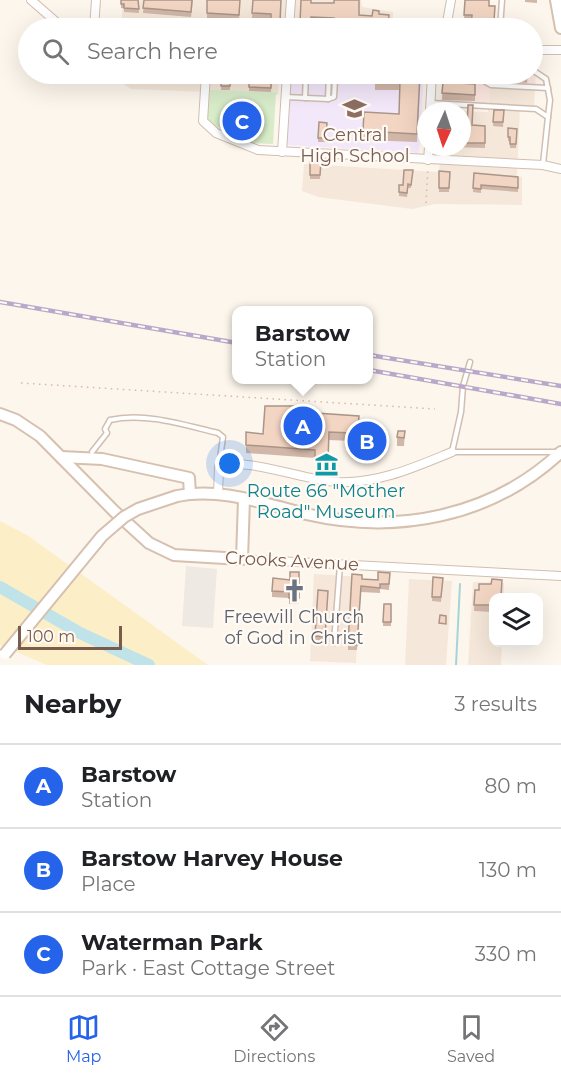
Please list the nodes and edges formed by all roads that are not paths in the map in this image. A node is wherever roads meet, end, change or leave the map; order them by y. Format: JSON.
{"nodes":[{"id":1,"x":31,"y":0,"type":"edge"},
{"id":2,"x":96,"y":0,"type":"edge"},
{"id":3,"x":291,"y":0,"type":"edge"},
{"id":4,"x":451,"y":0,"type":"edge"},
{"id":5,"x":502,"y":0,"type":"edge"},
{"id":6,"x":556,"y":0,"type":"edge"},
{"id":7,"x":52,"y":18,"type":"edge"},
{"id":8,"x":95,"y":18,"type":"edge"},
{"id":9,"x":290,"y":18,"type":"edge"},
{"id":10,"x":448,"y":18,"type":"edge"},
{"id":11,"x":501,"y":18,"type":"edge"},
{"id":12,"x":561,"y":28,"type":"edge"},
{"id":13,"x":543,"y":50,"type":"edge"},
{"id":14,"x":561,"y":50,"type":"edge"},
{"id":15,"x":543,"y":77,"type":"edge"},
{"id":16,"x":205,"y":84,"type":"edge"},
{"id":17,"x":286,"y":84,"type":"edge"},
{"id":18,"x":306,"y":84,"type":"edge"},
{"id":19,"x":329,"y":84,"type":"edge"},
{"id":20,"x":334,"y":84,"type":"edge"},
{"id":21,"x":431,"y":84,"type":"edge"},
{"id":22,"x":489,"y":84,"type":"edge"},
{"id":23,"x":548,"y":88,"type":"junction"},
{"id":24,"x":285,"y":97,"type":"junction"},
{"id":25,"x":305,"y":98,"type":"junction"},
{"id":26,"x":328,"y":99,"type":"junction"},
{"id":27,"x":430,"y":102,"type":"edge"},
{"id":28,"x":471,"y":108,"type":"edge"},
{"id":29,"x":548,"y":117,"type":"junction"},
{"id":30,"x":282,"y":152,"type":"junction"},
{"id":31,"x":429,"y":156,"type":"edge"},
{"id":32,"x":429,"y":160,"type":"junction"},
{"id":33,"x":543,"y":165,"type":"junction"},
{"id":34,"x":561,"y":169,"type":"edge"},
{"id":35,"x":471,"y":362,"type":"dead end"},
{"id":36,"x":0,"y":414,"type":"edge"},
{"id":37,"x":92,"y":452,"type":"junction"},
{"id":38,"x":452,"y":452,"type":"junction"},
{"id":39,"x":561,"y":452,"type":"edge"},
{"id":40,"x":61,"y":457,"type":"junction"},
{"id":41,"x":102,"y":459,"type":"junction"},
{"id":42,"x":219,"y":467,"type":"junction"},
{"id":43,"x":190,"y":494,"type":"junction"},
{"id":44,"x":218,"y":494,"type":"junction"},
{"id":45,"x":244,"y":499,"type":"junction"},
{"id":46,"x":242,"y":559,"type":"junction"},
{"id":47,"x":340,"y":564,"type":"junction"},
{"id":48,"x":561,"y":576,"type":"edge"},
{"id":49,"x":334,"y":643,"type":"dead end"},
{"id":50,"x":3,"y":657,"type":"edge"}],
"edges":[{"from":1,"to":7,"type":"street"},
{"from":2,"to":8,"type":"street"},
{"from":3,"to":9,"type":"street"},
{"from":4,"to":10,"type":"street"},
{"from":5,"to":11,"type":"lane"},
{"from":6,"to":12,"type":"main road"},
{"from":13,"to":14,"type":"street"},
{"from":15,"to":23,"type":"lane"},
{"from":16,"to":30,"type":"street"},
{"from":17,"to":24,"type":"street"},
{"from":18,"to":25,"type":"lane"},
{"from":19,"to":26,"type":"lane"},
{"from":20,"to":26,"type":"lane"},
{"from":21,"to":27,"type":"street"},
{"from":22,"to":23,"type":"lane"},
{"from":23,"to":29,"type":"lane"},
{"from":24,"to":25,"type":"lane"},
{"from":24,"to":30,"type":"street"},
{"from":25,"to":26,"type":"lane"},
{"from":28,"to":29,"type":"lane"},
{"from":29,"to":33,"type":"lane"},
{"from":30,"to":32,"type":"street"},
{"from":31,"to":32,"type":"street"},
{"from":32,"to":33,"type":"street"},
{"from":33,"to":34,"type":"street"},
{"from":35,"to":38,"type":"lane"},
{"from":36,"to":40,"type":"main road","name":"Crooks Avenue"},
{"from":37,"to":40,"type":"main road"},
{"from":37,"to":41,"type":"main road"},
{"from":37,"to":42,"type":"lane"},
{"from":38,"to":39,"type":"lane"},
{"from":38,"to":42,"type":"street"},
{"from":39,"to":45,"type":"main road"},
{"from":40,"to":41,"type":"main road"},
{"from":40,"to":46,"type":"main road","name":"Crooks Avenue"},
{"from":41,"to":43,"type":"main road"},
{"from":42,"to":44,"type":"street"},
{"from":43,"to":44,"type":"main road"},
{"from":43,"to":50,"type":"main road","bridge":true},
{"from":44,"to":45,"type":"main road"},
{"from":45,"to":46,"type":"main road"},
{"from":46,"to":47,"type":"street","name":"Crooks Avenue"},
{"from":47,"to":48,"type":"street","name":"Crooks Avenue"},
{"from":47,"to":49,"type":"lane"}]}
